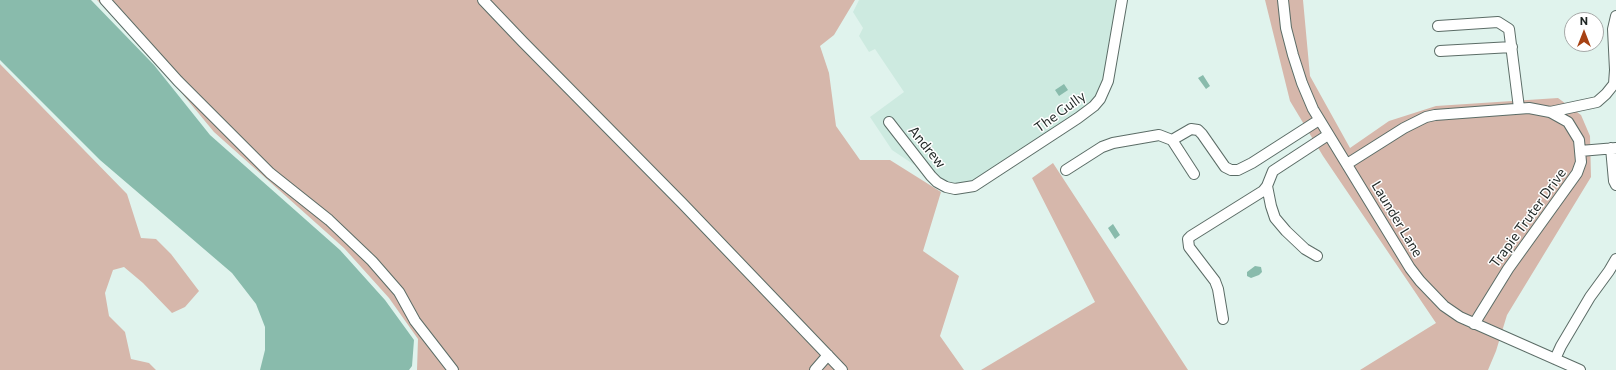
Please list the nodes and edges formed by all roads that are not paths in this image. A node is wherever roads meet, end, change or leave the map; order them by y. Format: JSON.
{"nodes":[{"id":1,"x":105,"y":0,"type":"edge"},
{"id":2,"x":483,"y":0,"type":"edge"},
{"id":3,"x":1122,"y":0,"type":"edge"},
{"id":4,"x":1283,"y":0,"type":"edge"},
{"id":5,"x":1616,"y":16,"type":"edge"},
{"id":6,"x":1438,"y":26,"type":"dead end"},
{"id":7,"x":1512,"y":47,"type":"junction"},
{"id":8,"x":1440,"y":52,"type":"dead end"},
{"id":9,"x":1615,"y":85,"type":"edge"},
{"id":10,"x":1519,"y":108,"type":"junction"},
{"id":11,"x":1550,"y":112,"type":"junction"},
{"id":12,"x":1319,"y":120,"type":"junction"},
{"id":13,"x":889,"y":122,"type":"dead end"},
{"id":14,"x":1328,"y":135,"type":"junction"},
{"id":15,"x":1172,"y":140,"type":"junction"},
{"id":16,"x":1614,"y":148,"type":"edge"},
{"id":17,"x":1580,"y":151,"type":"junction"},
{"id":18,"x":1347,"y":164,"type":"junction"},
{"id":19,"x":1066,"y":170,"type":"dead end"},
{"id":20,"x":1194,"y":174,"type":"dead end"},
{"id":21,"x":1616,"y":185,"type":"edge"},
{"id":22,"x":1267,"y":186,"type":"junction"},
{"id":23,"x":946,"y":187,"type":"joint"},
{"id":24,"x":1317,"y":256,"type":"dead end"},
{"id":25,"x":1616,"y":259,"type":"edge"},
{"id":26,"x":1223,"y":318,"type":"dead end"},
{"id":27,"x":1474,"y":324,"type":"junction"},
{"id":28,"x":828,"y":355,"type":"junction"},
{"id":29,"x":1555,"y":359,"type":"junction"},
{"id":30,"x":453,"y":370,"type":"edge"},
{"id":31,"x":815,"y":370,"type":"edge"},
{"id":32,"x":842,"y":370,"type":"edge"},
{"id":33,"x":1580,"y":370,"type":"edge"}],
"edges":[{"from":1,"to":30,"type":"street"},
{"from":2,"to":28,"type":"street"},
{"from":3,"to":23,"type":"street","name":"The Gully"},
{"from":4,"to":12,"type":"street","name":"Launder Lane"},
{"from":5,"to":9,"type":"street"},
{"from":6,"to":7,"type":"street"},
{"from":7,"to":8,"type":"street"},
{"from":7,"to":10,"type":"street"},
{"from":9,"to":11,"type":"street"},
{"from":10,"to":11,"type":"street","name":"Trapie Truter Drive"},
{"from":10,"to":18,"type":"street","name":"Trapie Truter Drive"},
{"from":11,"to":17,"type":"street","name":"Trapie Truter Drive"},
{"from":12,"to":14,"type":"street","name":"Launder Lane"},
{"from":12,"to":15,"type":"street"},
{"from":13,"to":23,"type":"street","name":"Andrew"},
{"from":14,"to":18,"type":"street","name":"Launder Lane"},
{"from":14,"to":22,"type":"street"},
{"from":15,"to":19,"type":"street"},
{"from":15,"to":20,"type":"street"},
{"from":16,"to":17,"type":"street"},
{"from":16,"to":21,"type":"street"},
{"from":17,"to":27,"type":"street","name":"Trapie Truter Drive"},
{"from":18,"to":27,"type":"street","name":"Launder Lane"},
{"from":22,"to":24,"type":"street"},
{"from":22,"to":26,"type":"street"},
{"from":25,"to":29,"type":"street"},
{"from":27,"to":29,"type":"street","name":"Launder Lane"},
{"from":28,"to":31,"type":"street"},
{"from":28,"to":32,"type":"street"},
{"from":29,"to":33,"type":"street","name":"Launder Lane"}]}
